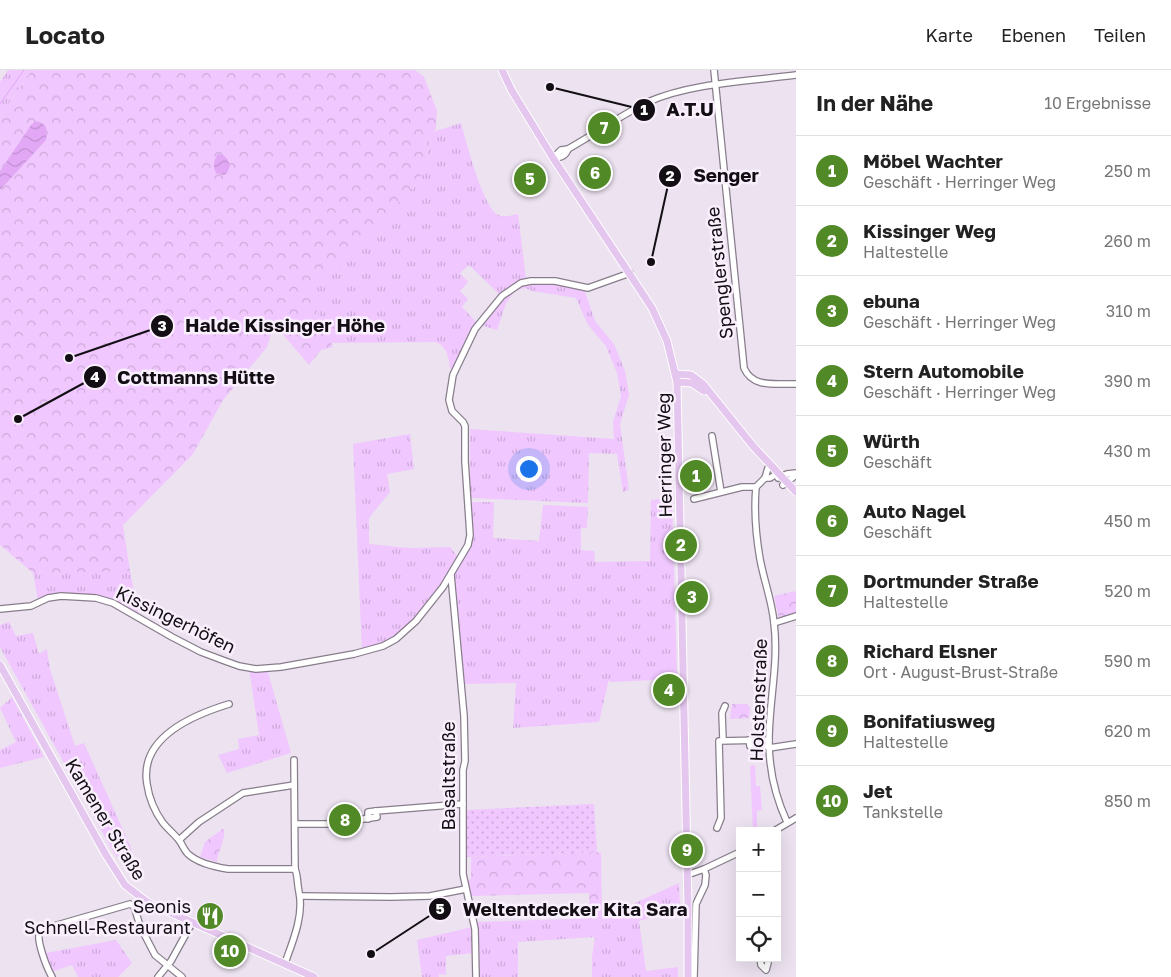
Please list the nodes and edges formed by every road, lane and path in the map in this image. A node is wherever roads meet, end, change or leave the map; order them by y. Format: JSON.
{"nodes":[{"id":1,"x":502,"y":70,"type":"edge"},
{"id":2,"x":714,"y":70,"type":"edge"},
{"id":3,"x":796,"y":75,"type":"edge"},
{"id":4,"x":716,"y":86,"type":"junction"},
{"id":5,"x":553,"y":158,"type":"junction"},
{"id":6,"x":630,"y":274,"type":"junction"},
{"id":7,"x":676,"y":374,"type":"junction"},
{"id":8,"x":677,"y":382,"type":"junction"},
{"id":9,"x":796,"y":384,"type":"edge"},
{"id":10,"x":712,"y":436,"type":"dead end"},
{"id":11,"x":768,"y":468,"type":"junction"},
{"id":12,"x":796,"y":474,"type":"edge"},
{"id":13,"x":778,"y":476,"type":"junction"},
{"id":14,"x":766,"y":478,"type":"junction"},
{"id":15,"x":785,"y":483,"type":"junction"},
{"id":16,"x":756,"y":487,"type":"junction"},
{"id":17,"x":721,"y":492,"type":"junction"},
{"id":18,"x":796,"y":492,"type":"edge"},
{"id":19,"x":796,"y":498,"type":"edge"},
{"id":20,"x":694,"y":499,"type":"dead end"},
{"id":21,"x":451,"y":575,"type":"junction"},
{"id":22,"x":0,"y":609,"type":"edge"},
{"id":23,"x":796,"y":616,"type":"edge"},
{"id":24,"x":774,"y":623,"type":"junction"},
{"id":25,"x":0,"y":665,"type":"edge"},
{"id":26,"x":229,"y":704,"type":"dead end"},
{"id":27,"x":725,"y":706,"type":"dead end"},
{"id":28,"x":723,"y":740,"type":"junction"},
{"id":29,"x":796,"y":744,"type":"edge"},
{"id":30,"x":769,"y":745,"type":"junction"},
{"id":31,"x":294,"y":760,"type":"dead end"},
{"id":32,"x":294,"y":785,"type":"junction"},
{"id":33,"x":463,"y":804,"type":"junction"},
{"id":34,"x":796,"y":818,"type":"edge"},
{"id":35,"x":787,"y":822,"type":"junction"},
{"id":36,"x":295,"y":824,"type":"junction"},
{"id":37,"x":780,"y":827,"type":"edge"},
{"id":38,"x":717,"y":828,"type":"dead end"},
{"id":39,"x":179,"y":840,"type":"junction"},
{"id":40,"x":736,"y":854,"type":"edge"},
{"id":41,"x":295,"y":869,"type":"junction"},
{"id":42,"x":704,"y":869,"type":"junction"},
{"id":43,"x":687,"y":875,"type":"junction"},
{"id":44,"x":466,"y":889,"type":"junction"},
{"id":45,"x":301,"y":896,"type":"junction"},
{"id":46,"x":192,"y":922,"type":"junction"},
{"id":47,"x":761,"y":962,"type":"edge"},
{"id":48,"x":768,"y":962,"type":"edge"},
{"id":49,"x":285,"y":963,"type":"junction"},
{"id":50,"x":167,"y":966,"type":"junction"},
{"id":51,"x":766,"y":970,"type":"junction"},
{"id":52,"x":52,"y":977,"type":"edge"},
{"id":53,"x":158,"y":977,"type":"edge"},
{"id":54,"x":182,"y":977,"type":"edge"},
{"id":55,"x":314,"y":977,"type":"edge"},
{"id":56,"x":476,"y":977,"type":"edge"},
{"id":57,"x":688,"y":977,"type":"edge"},
{"id":58,"x":694,"y":977,"type":"edge"},
{"id":59,"x":768,"y":977,"type":"edge"}],
"edges":[{"from":1,"to":5,"type":"main road","name":"Herringer Weg"},
{"from":2,"to":4,"type":"street","name":"Spenglerstraße"},
{"from":3,"to":4,"type":"street"},
{"from":4,"to":5,"type":"street"},
{"from":4,"to":9,"type":"street","name":"Spenglerstraße"},
{"from":5,"to":6,"type":"main road","name":"Herringer Weg"},
{"from":6,"to":7,"type":"main road","name":"Herringer Weg"},
{"from":6,"to":21,"type":"street","name":"Kissingerhöfen"},
{"from":7,"to":8,"type":"main road","name":"Herringer Weg"},
{"from":7,"to":13,"type":"main road"},
{"from":8,"to":11,"type":"main road"},
{"from":8,"to":43,"type":"main road","name":"Herringer Weg"},
{"from":10,"to":17,"type":"street"},
{"from":11,"to":13,"type":"main road"},
{"from":11,"to":14,"type":"street"},
{"from":12,"to":13,"type":"street"},
{"from":12,"to":15,"type":"street"},
{"from":13,"to":14,"type":"street"},
{"from":13,"to":15,"type":"main road"},
{"from":14,"to":16,"type":"street"},
{"from":15,"to":18,"type":"main road"},
{"from":15,"to":19,"type":"main road"},
{"from":16,"to":17,"type":"street"},
{"from":16,"to":24,"type":"street","name":"Holstenstraße"},
{"from":17,"to":20,"type":"street"},
{"from":21,"to":22,"type":"street","name":"Kissingerhöfen"},
{"from":21,"to":33,"type":"street","name":"Basaltstraße"},
{"from":23,"to":24,"type":"street"},
{"from":24,"to":30,"type":"street","name":"Holstenstraße"},
{"from":25,"to":46,"type":"main road","name":"Kamener Straße"},
{"from":26,"to":39,"type":"street"},
{"from":27,"to":28,"type":"street"},
{"from":28,"to":30,"type":"street"},
{"from":28,"to":38,"type":"street"},
{"from":29,"to":30,"type":"street"},
{"from":30,"to":35,"type":"street","name":"Holstenstraße"},
{"from":31,"to":32,"type":"street"},
{"from":32,"to":36,"type":"street"},
{"from":32,"to":39,"type":"street"},
{"from":33,"to":36,"type":"street"},
{"from":33,"to":44,"type":"street","name":"Basaltstraße"},
{"from":34,"to":35,"type":"street"},
{"from":35,"to":37,"type":"street"},
{"from":36,"to":41,"type":"street"},
{"from":39,"to":41,"type":"street"},
{"from":40,"to":42,"type":"street"},
{"from":41,"to":45,"type":"street"},
{"from":42,"to":43,"type":"street"},
{"from":42,"to":58,"type":"street"},
{"from":43,"to":57,"type":"main road","name":"Herringer Weg"},
{"from":44,"to":45,"type":"street"},
{"from":44,"to":56,"type":"street","name":"Basaltstraße"},
{"from":45,"to":49,"type":"street"},
{"from":46,"to":49,"type":"main road","name":"Kamener Straße"},
{"from":46,"to":50,"type":"street"},
{"from":47,"to":51,"type":"street"},
{"from":48,"to":51,"type":"street"},
{"from":49,"to":55,"type":"main road","name":"Kamener Straße"},
{"from":50,"to":52,"type":"street"},
{"from":50,"to":53,"type":"street"},
{"from":50,"to":54,"type":"street"},
{"from":51,"to":59,"type":"street"}]}
